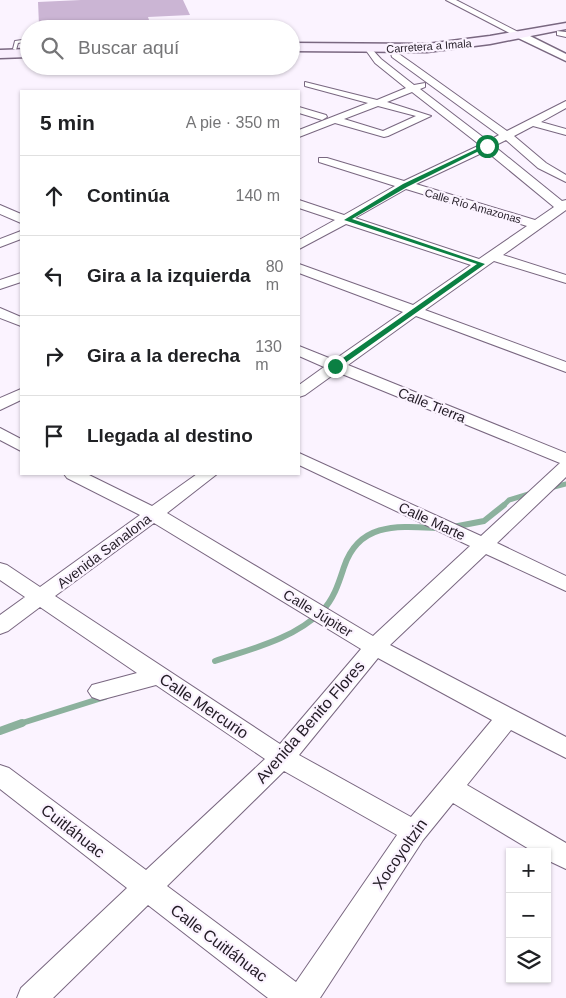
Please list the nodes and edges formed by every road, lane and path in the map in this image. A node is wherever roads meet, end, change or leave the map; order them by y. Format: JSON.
{"nodes":[{"id":1,"x":450,"y":0,"type":"edge"},
{"id":2,"x":565,"y":31,"type":"edge"},
{"id":3,"x":524,"y":37,"type":"junction"},
{"id":4,"x":20,"y":48,"type":"edge"},
{"id":5,"x":20,"y":48,"type":"edge"},
{"id":6,"x":300,"y":49,"type":"edge"},
{"id":7,"x":0,"y":50,"type":"edge"},
{"id":8,"x":370,"y":52,"type":"junction"},
{"id":9,"x":393,"y":52,"type":"junction"},
{"id":10,"x":0,"y":54,"type":"edge"},
{"id":11,"x":566,"y":58,"type":"edge"},
{"id":12,"x":427,"y":80,"type":"junction"},
{"id":13,"x":308,"y":84,"type":"dead end"},
{"id":14,"x":410,"y":87,"type":"junction"},
{"id":15,"x":383,"y":98,"type":"junction"},
{"id":16,"x":366,"y":100,"type":"junction"},
{"id":17,"x":566,"y":104,"type":"edge"},
{"id":18,"x":300,"y":110,"type":"edge"},
{"id":19,"x":426,"y":116,"type":"joint"},
{"id":20,"x":322,"y":117,"type":"junction"},
{"id":21,"x":335,"y":120,"type":"junction"},
{"id":22,"x":531,"y":122,"type":"junction"},
{"id":23,"x":300,"y":126,"type":"edge"},
{"id":24,"x":566,"y":132,"type":"edge"},
{"id":25,"x":300,"y":134,"type":"edge"},
{"id":26,"x":506,"y":135,"type":"junction"},
{"id":27,"x":487,"y":146,"type":"junction"},
{"id":28,"x":324,"y":160,"type":"dead end"},
{"id":29,"x":566,"y":179,"type":"edge"},
{"id":30,"x":405,"y":186,"type":"junction"},
{"id":31,"x":300,"y":204,"type":"edge"},
{"id":32,"x":564,"y":206,"type":"edge"},
{"id":33,"x":0,"y":209,"type":"edge"},
{"id":34,"x":20,"y":219,"type":"edge"},
{"id":35,"x":347,"y":220,"type":"junction"},
{"id":36,"x":538,"y":225,"type":"junction"},
{"id":37,"x":20,"y":226,"type":"edge"},
{"id":38,"x":0,"y":234,"type":"edge"},
{"id":39,"x":20,"y":235,"type":"edge"},
{"id":40,"x":0,"y":243,"type":"edge"},
{"id":41,"x":300,"y":244,"type":"edge"},
{"id":42,"x":487,"y":260,"type":"junction"},
{"id":43,"x":300,"y":268,"type":"edge"},
{"id":44,"x":20,"y":278,"type":"edge"},
{"id":45,"x":566,"y":280,"type":"edge"},
{"id":46,"x":0,"y":285,"type":"edge"},
{"id":47,"x":417,"y":311,"type":"junction"},
{"id":48,"x":0,"y":312,"type":"edge"},
{"id":49,"x":20,"y":322,"type":"edge"},
{"id":50,"x":300,"y":351,"type":"edge"},
{"id":51,"x":335,"y":366,"type":"junction"},
{"id":52,"x":566,"y":367,"type":"edge"},
{"id":53,"x":300,"y":391,"type":"edge"},
{"id":54,"x":20,"y":395,"type":"edge"},
{"id":55,"x":0,"y":405,"type":"edge"},
{"id":56,"x":0,"y":433,"type":"edge"},
{"id":57,"x":20,"y":445,"type":"edge"},
{"id":58,"x":300,"y":458,"type":"edge"},
{"id":59,"x":566,"y":459,"type":"edge"},
{"id":60,"x":566,"y":467,"type":"edge"},
{"id":61,"x":75,"y":475,"type":"edge"},
{"id":62,"x":207,"y":475,"type":"edge"},
{"id":63,"x":154,"y":514,"type":"junction"},
{"id":64,"x":482,"y":544,"type":"junction"},
{"id":65,"x":0,"y":570,"type":"edge"},
{"id":66,"x":566,"y":584,"type":"edge"},
{"id":67,"x":41,"y":598,"type":"junction"},
{"id":68,"x":0,"y":626,"type":"edge"},
{"id":69,"x":375,"y":647,"type":"junction"},
{"id":70,"x":158,"y":676,"type":"junction"},
{"id":71,"x":100,"y":691,"type":"dead end"},
{"id":72,"x":507,"y":718,"type":"junction"},
{"id":73,"x":566,"y":748,"type":"edge"},
{"id":74,"x":282,"y":758,"type":"junction"},
{"id":75,"x":0,"y":775,"type":"edge"},
{"id":76,"x":450,"y":788,"type":"junction"},
{"id":77,"x":414,"y":832,"type":"junction"},
{"id":78,"x":566,"y":857,"type":"edge"},
{"id":79,"x":146,"y":887,"type":"junction"},
{"id":80,"x":32,"y":998,"type":"edge"},
{"id":81,"x":292,"y":998,"type":"edge"},
{"id":82,"x":303,"y":998,"type":"edge"}],
"edges":[{"from":1,"to":3,"type":"street"},
{"from":2,"to":3,"type":"main road","name":"Carretera a Imala"},
{"from":3,"to":9,"type":"main road","name":"Carretera a Imala"},
{"from":3,"to":11,"type":"street"},
{"from":4,"to":7,"type":"main road"},
{"from":5,"to":10,"type":"main road"},
{"from":6,"to":8,"type":"main road","name":"Carretera a Imala"},
{"from":8,"to":9,"type":"main road","name":"Carretera a Imala"},
{"from":8,"to":14,"type":"street"},
{"from":9,"to":12,"type":"street"},
{"from":12,"to":14,"type":"street"},
{"from":12,"to":26,"type":"street"},
{"from":13,"to":16,"type":"street"},
{"from":14,"to":15,"type":"street"},
{"from":14,"to":27,"type":"street"},
{"from":15,"to":16,"type":"street"},
{"from":15,"to":19,"type":"street"},
{"from":15,"to":21,"type":"street"},
{"from":16,"to":20,"type":"street"},
{"from":17,"to":22,"type":"street"},
{"from":18,"to":20,"type":"street"},
{"from":19,"to":21,"type":"street"},
{"from":20,"to":23,"type":"street"},
{"from":21,"to":25,"type":"street"},
{"from":22,"to":24,"type":"street"},
{"from":22,"to":26,"type":"street"},
{"from":26,"to":27,"type":"street"},
{"from":26,"to":29,"type":"street"},
{"from":27,"to":30,"type":"street"},
{"from":27,"to":32,"type":"street"},
{"from":28,"to":30,"type":"street","name":"Calle Río Amazonas"},
{"from":30,"to":35,"type":"street"},
{"from":30,"to":36,"type":"street","name":"Calle Río Amazonas"},
{"from":31,"to":35,"type":"street"},
{"from":32,"to":36,"type":"street"},
{"from":33,"to":34,"type":"street"},
{"from":35,"to":41,"type":"street"},
{"from":35,"to":42,"type":"street"},
{"from":36,"to":42,"type":"street"},
{"from":37,"to":38,"type":"street"},
{"from":39,"to":40,"type":"street"},
{"from":42,"to":45,"type":"street"},
{"from":42,"to":47,"type":"street"},
{"from":43,"to":47,"type":"street"},
{"from":44,"to":46,"type":"street"},
{"from":47,"to":51,"type":"street"},
{"from":47,"to":52,"type":"street"},
{"from":48,"to":49,"type":"street"},
{"from":50,"to":51,"type":"street","name":"Calle Tierra"},
{"from":51,"to":53,"type":"street"},
{"from":51,"to":59,"type":"street","name":"Calle Tierra"},
{"from":54,"to":55,"type":"street"},
{"from":56,"to":57,"type":"street"},
{"from":58,"to":64,"type":"street","name":"Calle Marte"},
{"from":60,"to":64,"type":"street","name":"Avenida Benito Flores"},
{"from":61,"to":63,"type":"street","name":"Calle Júpiter"},
{"from":62,"to":63,"type":"street","name":"Avenida Sanalona"},
{"from":63,"to":67,"type":"street","name":"Avenida Sanalona"},
{"from":63,"to":69,"type":"street","name":"Calle Júpiter"},
{"from":64,"to":66,"type":"street","name":"Calle Marte"},
{"from":64,"to":69,"type":"street","name":"Avenida Benito Flores"},
{"from":65,"to":67,"type":"street","name":"Calle Mercurio"},
{"from":67,"to":68,"type":"street","name":"Avenida Sanalona"},
{"from":67,"to":70,"type":"street","name":"Calle Mercurio"},
{"from":69,"to":72,"type":"street","name":"Calle Júpiter"},
{"from":69,"to":74,"type":"street","name":"Avenida Benito Flores"},
{"from":70,"to":71,"type":"street"},
{"from":70,"to":74,"type":"street","name":"Calle Mercurio"},
{"from":72,"to":73,"type":"street","name":"Calle Júpiter"},
{"from":72,"to":76,"type":"street","name":"Xocoyoltzin"},
{"from":74,"to":77,"type":"street","name":"Calle Mercurio"},
{"from":74,"to":79,"type":"street","name":"Avenida Benito Flores"},
{"from":75,"to":79,"type":"street","name":"Cuitláhuac"},
{"from":76,"to":77,"type":"street","name":"Xocoyoltzin"},
{"from":76,"to":78,"type":"street"},
{"from":77,"to":82,"type":"street","name":"Xocoyoltzin"},
{"from":79,"to":80,"type":"street","name":"Avenida Benito Flores"},
{"from":79,"to":81,"type":"street","name":"Calle Cuitláhuac"}]}
